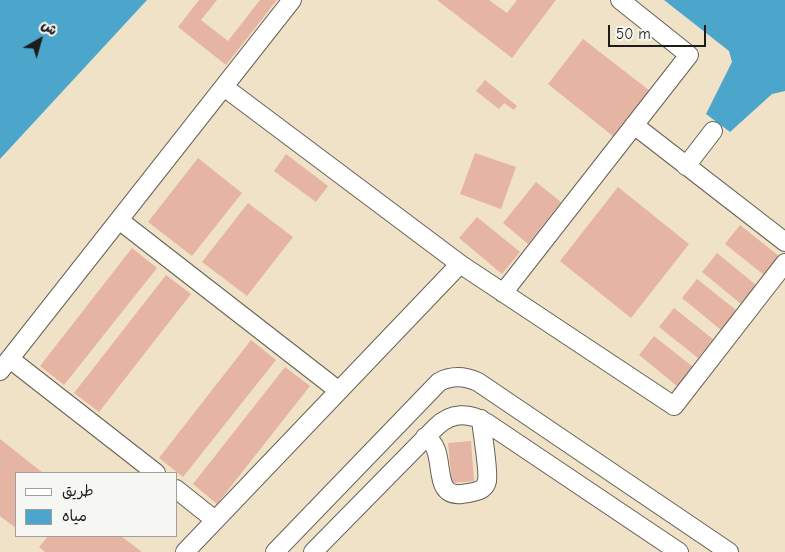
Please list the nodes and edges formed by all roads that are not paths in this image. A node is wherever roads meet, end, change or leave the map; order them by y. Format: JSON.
{"nodes":[{"id":1,"x":292,"y":0,"type":"edge"},
{"id":2,"x":620,"y":0,"type":"edge"},
{"id":3,"x":224,"y":87,"type":"junction"},
{"id":4,"x":634,"y":125,"type":"junction"},
{"id":5,"x":713,"y":130,"type":"dead end"},
{"id":6,"x":686,"y":166,"type":"junction"},
{"id":7,"x":119,"y":220,"type":"junction"},
{"id":8,"x":785,"y":242,"type":"edge"},
{"id":9,"x":785,"y":263,"type":"edge"},
{"id":10,"x":460,"y":264,"type":"junction"},
{"id":11,"x":503,"y":293,"type":"junction"},
{"id":12,"x":5,"y":365,"type":"edge"},
{"id":13,"x":339,"y":391,"type":"junction"},
{"id":14,"x":481,"y":419,"type":"junction"},
{"id":15,"x":425,"y":437,"type":"junction"},
{"id":16,"x":155,"y":472,"type":"edge"},
{"id":17,"x":178,"y":491,"type":"edge"},
{"id":18,"x":216,"y":520,"type":"junction"},
{"id":19,"x":185,"y":552,"type":"edge"},
{"id":20,"x":275,"y":552,"type":"edge"},
{"id":21,"x":313,"y":552,"type":"edge"},
{"id":22,"x":679,"y":552,"type":"edge"},
{"id":23,"x":730,"y":552,"type":"edge"}],
"edges":[{"from":1,"to":3,"type":"street"},
{"from":2,"to":4,"type":"street"},
{"from":3,"to":7,"type":"street"},
{"from":3,"to":10,"type":"street"},
{"from":4,"to":6,"type":"street"},
{"from":4,"to":11,"type":"street"},
{"from":5,"to":6,"type":"street"},
{"from":6,"to":8,"type":"street"},
{"from":7,"to":12,"type":"street"},
{"from":7,"to":13,"type":"street"},
{"from":9,"to":11,"type":"street"},
{"from":10,"to":11,"type":"street"},
{"from":10,"to":13,"type":"street"},
{"from":12,"to":16,"type":"street"},
{"from":13,"to":18,"type":"street"},
{"from":14,"to":15,"type":"street"},
{"from":14,"to":15,"type":"street"},
{"from":14,"to":22,"type":"street"},
{"from":15,"to":21,"type":"street"},
{"from":17,"to":18,"type":"street"},
{"from":18,"to":19,"type":"street"},
{"from":20,"to":23,"type":"street"}]}
